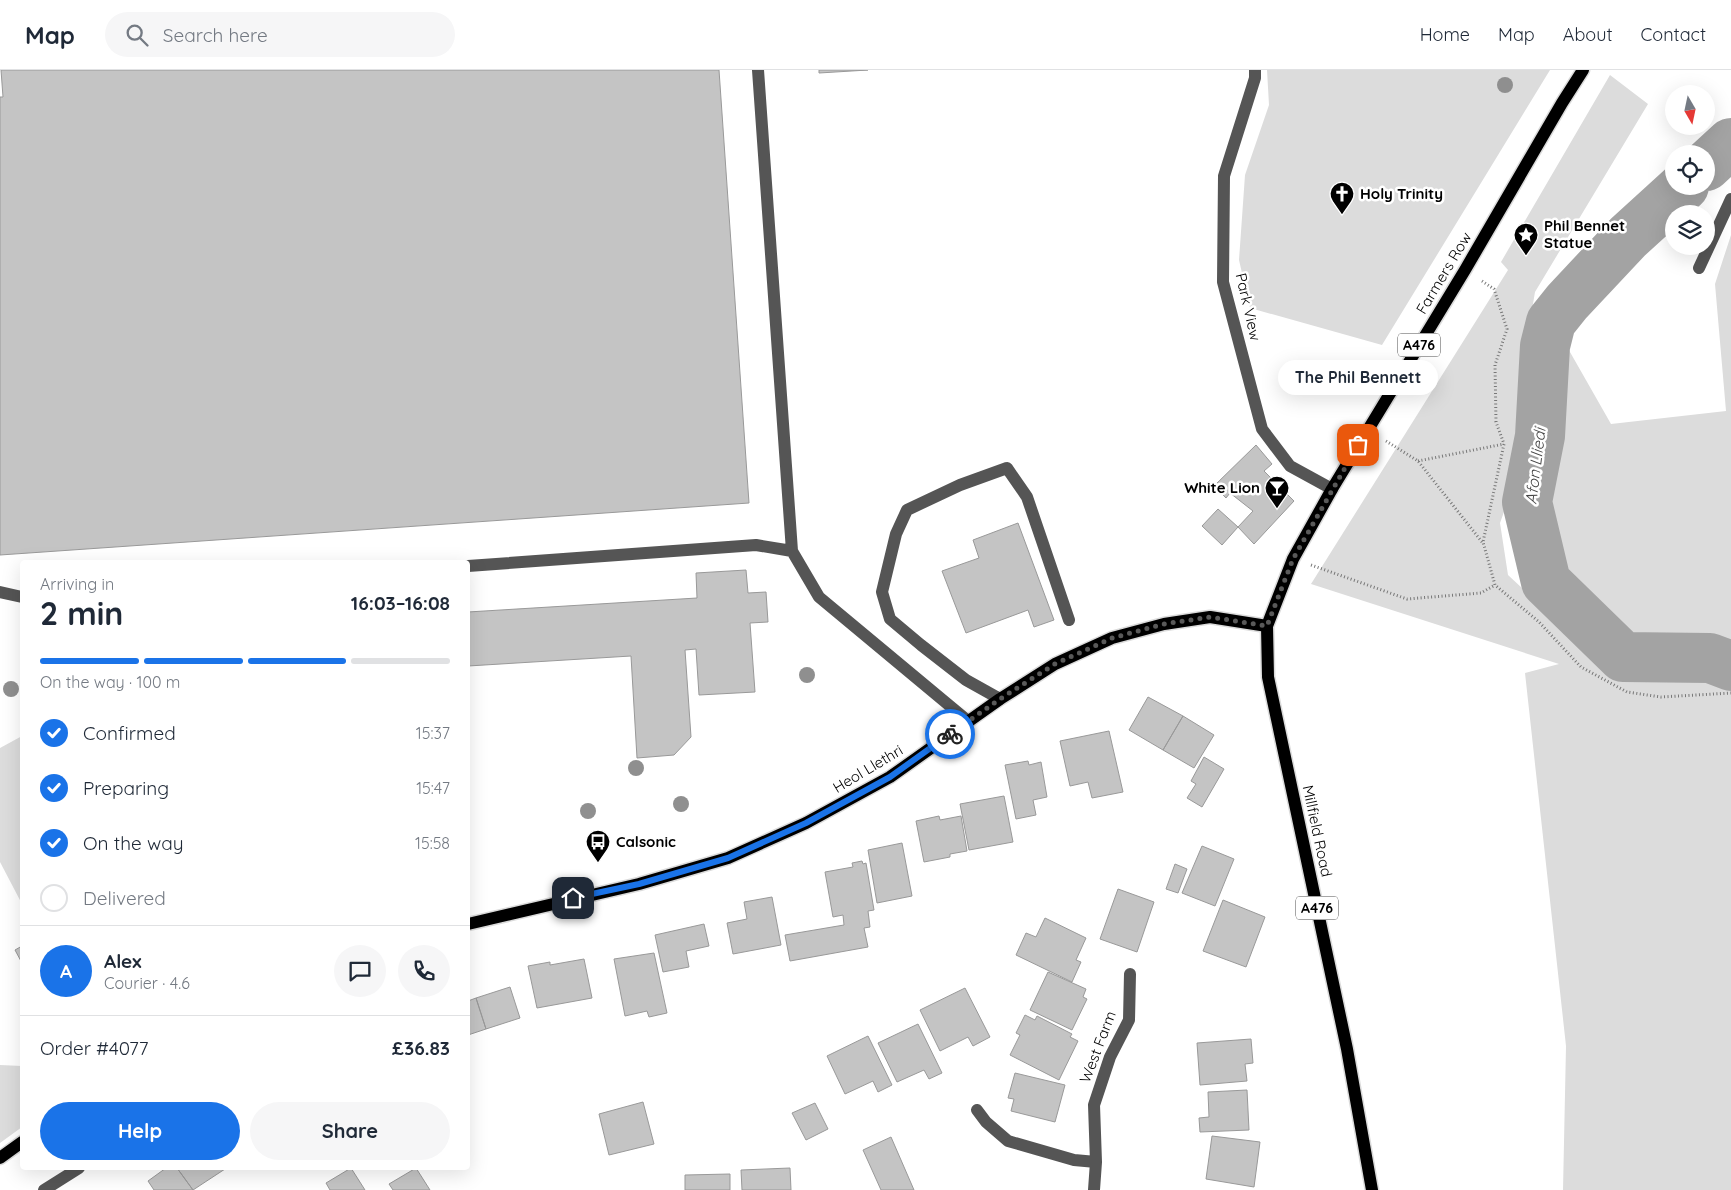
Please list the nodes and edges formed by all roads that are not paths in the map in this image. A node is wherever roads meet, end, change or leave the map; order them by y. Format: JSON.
{"nodes":[{"id":1,"x":758,"y":70,"type":"edge"},
{"id":2,"x":1255,"y":70,"type":"edge"},
{"id":3,"x":1583,"y":70,"type":"edge"},
{"id":4,"x":1731,"y":199,"type":"edge"},
{"id":5,"x":1699,"y":268,"type":"dead end"},
{"id":6,"x":1332,"y":489,"type":"junction"},
{"id":7,"x":792,"y":551,"type":"junction"},
{"id":8,"x":470,"y":566,"type":"edge"},
{"id":9,"x":0,"y":592,"type":"edge"},
{"id":10,"x":20,"y":597,"type":"edge"},
{"id":11,"x":1069,"y":620,"type":"dead end"},
{"id":12,"x":1267,"y":626,"type":"junction"},
{"id":13,"x":1000,"y":699,"type":"junction"},
{"id":14,"x":968,"y":721,"type":"junction"},
{"id":15,"x":470,"y":924,"type":"edge"},
{"id":16,"x":1130,"y":974,"type":"dead end"},
{"id":17,"x":976,"y":1110,"type":"dead end"},
{"id":18,"x":20,"y":1143,"type":"edge"},
{"id":19,"x":0,"y":1158,"type":"edge"},
{"id":20,"x":1096,"y":1162,"type":"junction"},
{"id":21,"x":76,"y":1170,"type":"edge"},
{"id":22,"x":44,"y":1190,"type":"edge"},
{"id":23,"x":1094,"y":1190,"type":"edge"},
{"id":24,"x":1372,"y":1190,"type":"edge"}],
"edges":[{"from":1,"to":7,"type":"street"},
{"from":2,"to":6,"type":"street","name":"Park View"},
{"from":3,"to":6,"type":"main road","name":"Farmers Row","number":"A476"},
{"from":4,"to":5,"type":"street"},
{"from":6,"to":12,"type":"main road","name":"Farmers Row","number":"A476"},
{"from":7,"to":8,"type":"street"},
{"from":7,"to":14,"type":"street"},
{"from":9,"to":10,"type":"street"},
{"from":11,"to":13,"type":"street"},
{"from":12,"to":13,"type":"main road","name":"Heol Llethri"},
{"from":12,"to":24,"type":"main road","name":"Millfield Road","number":"A476"},
{"from":13,"to":14,"type":"main road","name":"Heol Llethri"},
{"from":14,"to":15,"type":"main road","name":"Heol Llethri"},
{"from":16,"to":20,"type":"street","name":"West Farm"},
{"from":17,"to":20,"type":"street"},
{"from":18,"to":19,"type":"main road"},
{"from":20,"to":23,"type":"street","name":"West Farm"},
{"from":21,"to":22,"type":"street"}]}
